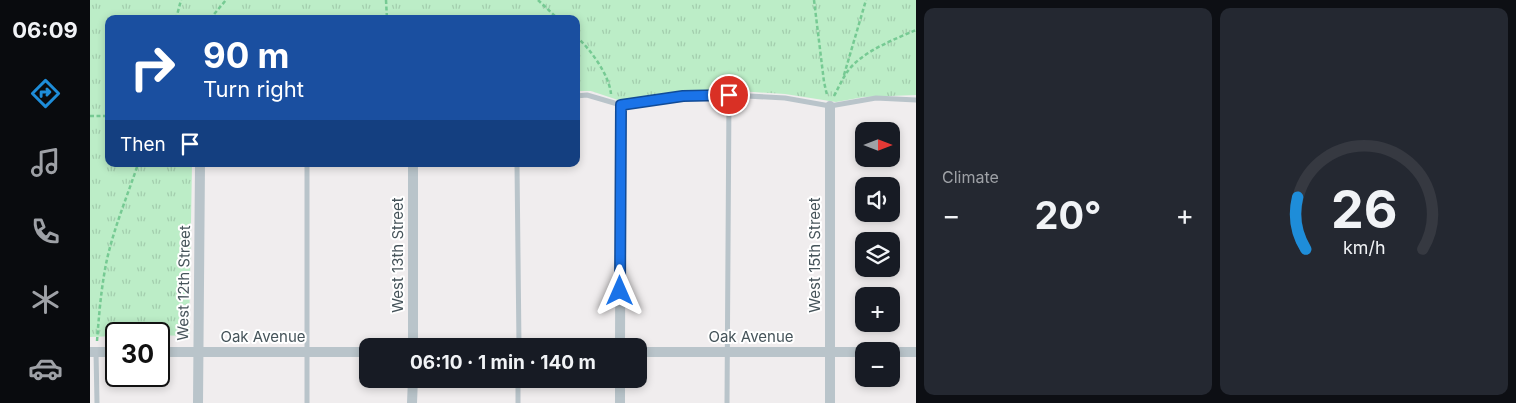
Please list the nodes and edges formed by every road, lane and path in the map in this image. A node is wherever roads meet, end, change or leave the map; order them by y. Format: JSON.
{"nodes":[{"id":1,"x":181,"y":0,"type":"edge"},
{"id":2,"x":226,"y":0,"type":"edge"},
{"id":3,"x":386,"y":0,"type":"edge"},
{"id":4,"x":538,"y":0,"type":"edge"},
{"id":5,"x":814,"y":0,"type":"edge"},
{"id":6,"x":866,"y":0,"type":"edge"},
{"id":7,"x":177,"y":15,"type":"edge"},
{"id":8,"x":213,"y":15,"type":"edge"},
{"id":9,"x":387,"y":15,"type":"edge"},
{"id":10,"x":554,"y":15,"type":"edge"},
{"id":11,"x":916,"y":30,"type":"edge"},
{"id":12,"x":580,"y":40,"type":"edge"},
{"id":13,"x":844,"y":77,"type":"junction"},
{"id":14,"x":729,"y":95,"type":"junction"},
{"id":15,"x":580,"y":96,"type":"edge"},
{"id":16,"x":916,"y":100,"type":"edge"},
{"id":17,"x":621,"y":105,"type":"junction"},
{"id":18,"x":830,"y":106,"type":"junction"},
{"id":19,"x":90,"y":116,"type":"edge"},
{"id":20,"x":105,"y":116,"type":"edge"},
{"id":21,"x":137,"y":167,"type":"edge"},
{"id":22,"x":200,"y":167,"type":"edge"},
{"id":23,"x":307,"y":167,"type":"edge"},
{"id":24,"x":413,"y":167,"type":"edge"},
{"id":25,"x":517,"y":167,"type":"edge"},
{"id":26,"x":413,"y":338,"type":"edge"},
{"id":27,"x":519,"y":338,"type":"edge"},
{"id":28,"x":620,"y":338,"type":"edge"},
{"id":29,"x":93,"y":352,"type":"edge"},
{"id":30,"x":170,"y":352,"type":"edge"},
{"id":31,"x":198,"y":352,"type":"junction"},
{"id":32,"x":307,"y":352,"type":"junction"},
{"id":33,"x":359,"y":352,"type":"edge"},
{"id":34,"x":647,"y":352,"type":"edge"},
{"id":35,"x":728,"y":352,"type":"junction"},
{"id":36,"x":830,"y":352,"type":"junction"},
{"id":37,"x":855,"y":352,"type":"edge"},
{"id":38,"x":900,"y":352,"type":"edge"},
{"id":39,"x":916,"y":352,"type":"edge"},
{"id":40,"x":413,"y":388,"type":"edge"},
{"id":41,"x":518,"y":388,"type":"edge"},
{"id":42,"x":620,"y":388,"type":"edge"},
{"id":43,"x":97,"y":403,"type":"edge"},
{"id":44,"x":198,"y":403,"type":"edge"},
{"id":45,"x":307,"y":403,"type":"edge"},
{"id":46,"x":412,"y":403,"type":"edge"},
{"id":47,"x":518,"y":403,"type":"edge"},
{"id":48,"x":620,"y":403,"type":"edge"},
{"id":49,"x":727,"y":403,"type":"edge"},
{"id":50,"x":830,"y":403,"type":"edge"}],
"edges":[{"from":1,"to":7,"type":"path"},
{"from":2,"to":8,"type":"path"},
{"from":3,"to":9,"type":"path"},
{"from":4,"to":10,"type":"path"},
{"from":5,"to":18,"type":"path"},
{"from":6,"to":13,"type":"path"},
{"from":11,"to":13,"type":"path"},
{"from":12,"to":17,"type":"path"},
{"from":13,"to":18,"type":"path"},
{"from":14,"to":17,"type":"lane"},
{"from":14,"to":18,"type":"lane"},
{"from":14,"to":35,"type":"lane"},
{"from":15,"to":17,"type":"lane"},
{"from":16,"to":18,"type":"lane"},
{"from":17,"to":28,"type":"street"},
{"from":18,"to":36,"type":"street","name":"West 15th Street"},
{"from":19,"to":20,"type":"path"},
{"from":21,"to":29,"type":"path"},
{"from":22,"to":31,"type":"street","name":"West 12th Street"},
{"from":23,"to":32,"type":"lane"},
{"from":24,"to":26,"type":"street","name":"West 13th Street"},
{"from":25,"to":27,"type":"lane"},
{"from":29,"to":43,"type":"lane"},
{"from":30,"to":31,"type":"street","name":"Oak Avenue"},
{"from":31,"to":32,"type":"street","name":"Oak Avenue"},
{"from":31,"to":44,"type":"street","name":"West 12th Street"},
{"from":32,"to":33,"type":"street","name":"Oak Avenue"},
{"from":32,"to":45,"type":"lane"},
{"from":34,"to":35,"type":"street","name":"Oak Avenue"},
{"from":35,"to":36,"type":"street","name":"Oak Avenue"},
{"from":35,"to":49,"type":"lane"},
{"from":36,"to":37,"type":"street","name":"Oak Avenue"},
{"from":36,"to":50,"type":"street","name":"West 15th Street"},
{"from":38,"to":39,"type":"street"},
{"from":40,"to":46,"type":"street"},
{"from":41,"to":47,"type":"lane"},
{"from":42,"to":48,"type":"street"}]}
